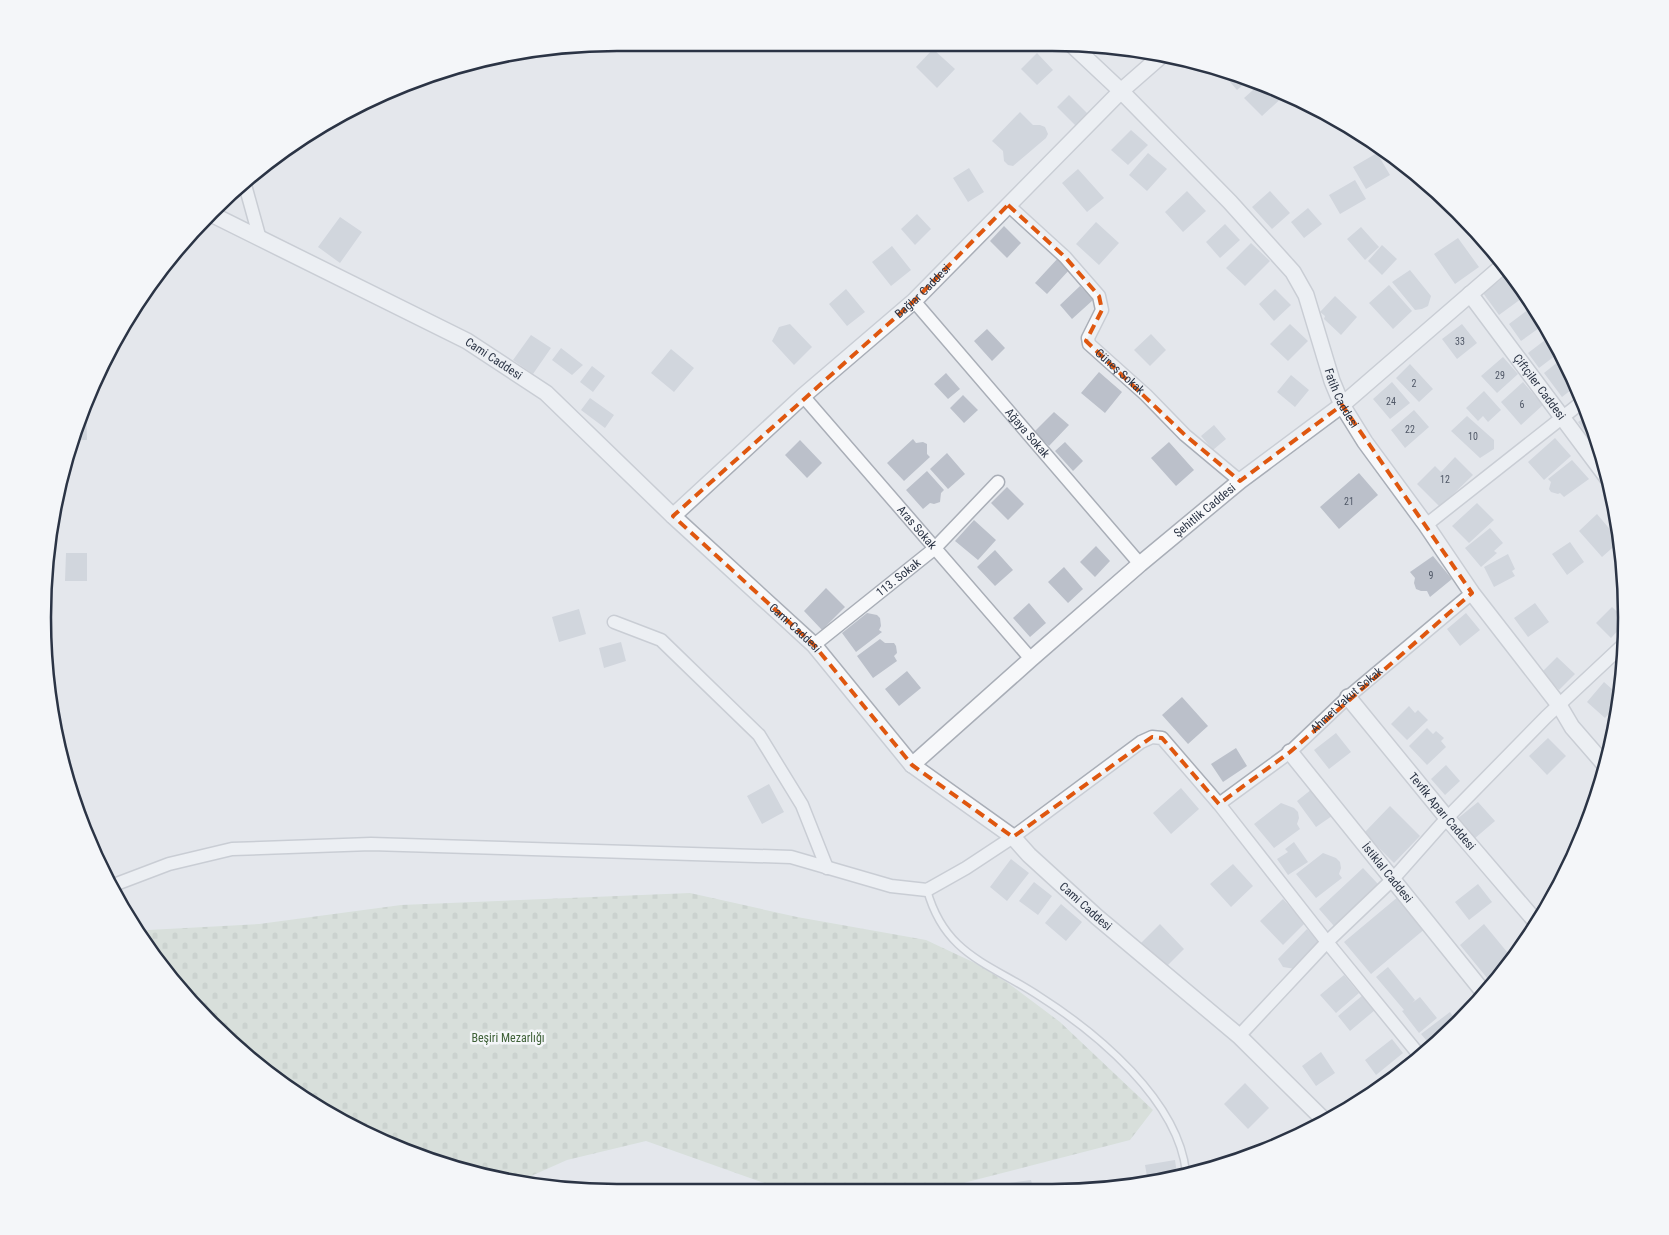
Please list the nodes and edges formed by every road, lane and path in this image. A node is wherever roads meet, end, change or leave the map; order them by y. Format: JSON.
{"nodes":[{"id":1,"x":1079,"y":52,"type":"edge"},
{"id":2,"x":1155,"y":61,"type":"edge"},
{"id":3,"x":1121,"y":90,"type":"junction"},
{"id":4,"x":247,"y":190,"type":"edge"},
{"id":5,"x":1008,"y":205,"type":"junction"},
{"id":6,"x":217,"y":217,"type":"edge"},
{"id":7,"x":260,"y":239,"type":"junction"},
{"id":8,"x":1498,"y":270,"type":"edge"},
{"id":9,"x":1470,"y":294,"type":"junction"},
{"id":10,"x":914,"y":301,"type":"junction"},
{"id":11,"x":803,"y":396,"type":"junction"},
{"id":12,"x":1342,"y":405,"type":"junction"},
{"id":13,"x":1577,"y":406,"type":"edge"},
{"id":14,"x":1562,"y":418,"type":"junction"},
{"id":15,"x":1596,"y":462,"type":"edge"},
{"id":16,"x":1240,"y":481,"type":"junction"},
{"id":17,"x":998,"y":482,"type":"dead end"},
{"id":18,"x":673,"y":516,"type":"junction"},
{"id":19,"x":1426,"y":526,"type":"junction"},
{"id":20,"x":934,"y":548,"type":"junction"},
{"id":21,"x":1140,"y":564,"type":"junction"},
{"id":22,"x":1472,"y":593,"type":"junction"},
{"id":23,"x":614,"y":622,"type":"dead end"},
{"id":24,"x":814,"y":645,"type":"junction"},
{"id":25,"x":1617,"y":651,"type":"edge"},
{"id":26,"x":1031,"y":659,"type":"junction"},
{"id":27,"x":1348,"y":697,"type":"junction"},
{"id":28,"x":1559,"y":705,"type":"junction"},
{"id":29,"x":1290,"y":752,"type":"junction"},
{"id":30,"x":1599,"y":759,"type":"edge"},
{"id":31,"x":912,"y":766,"type":"junction"},
{"id":32,"x":1219,"y":804,"type":"junction"},
{"id":33,"x":1447,"y":818,"type":"junction"},
{"id":34,"x":1013,"y":837,"type":"junction"},
{"id":35,"x":827,"y":868,"type":"junction"},
{"id":36,"x":1393,"y":879,"type":"junction"},
{"id":37,"x":118,"y":883,"type":"edge"},
{"id":38,"x":927,"y":890,"type":"junction"},
{"id":39,"x":1532,"y":917,"type":"edge"},
{"id":40,"x":1327,"y":942,"type":"junction"},
{"id":41,"x":1480,"y":988,"type":"edge"},
{"id":42,"x":1239,"y":1036,"type":"junction"},
{"id":43,"x":1416,"y":1051,"type":"edge"},
{"id":44,"x":1320,"y":1116,"type":"edge"},
{"id":45,"x":1185,"y":1167,"type":"edge"}],
"edges":[{"from":1,"to":3,"type":"street","name":"Fatih Caddesi"},
{"from":2,"to":3,"type":"street","name":"Bağlar Caddesi"},
{"from":3,"to":5,"type":"street","name":"Bağlar Caddesi"},
{"from":3,"to":12,"type":"street","name":"Fatih Caddesi"},
{"from":4,"to":7,"type":"street"},
{"from":5,"to":10,"type":"street","name":"Bağlar Caddesi"},
{"from":5,"to":16,"type":"street","name":"Güneş Sokak"},
{"from":6,"to":7,"type":"street","name":"Cami Caddesi"},
{"from":7,"to":18,"type":"street","name":"Cami Caddesi"},
{"from":8,"to":9,"type":"street","name":"Şehitlik Caddesi"},
{"from":9,"to":12,"type":"street","name":"Şehitlik Caddesi"},
{"from":9,"to":14,"type":"street","name":"Çiftçiler Caddesi"},
{"from":10,"to":11,"type":"street","name":"Bağlar Caddesi"},
{"from":10,"to":21,"type":"street","name":"Ağaya Sokak"},
{"from":11,"to":18,"type":"street","name":"Bağlar Caddesi"},
{"from":11,"to":20,"type":"street","name":"Aras Sokak"},
{"from":12,"to":16,"type":"street","name":"Şehitlik Caddesi"},
{"from":12,"to":19,"type":"street","name":"Fatih Caddesi"},
{"from":13,"to":14,"type":"street"},
{"from":14,"to":15,"type":"street","name":"Çiftçiler Caddesi"},
{"from":14,"to":19,"type":"street"},
{"from":16,"to":21,"type":"street","name":"Şehitlik Caddesi"},
{"from":17,"to":20,"type":"street","name":"113. Sokak"},
{"from":18,"to":24,"type":"street","name":"Cami Caddesi"},
{"from":19,"to":22,"type":"street","name":"Fatih Caddesi"},
{"from":20,"to":24,"type":"street","name":"113. Sokak"},
{"from":20,"to":26,"type":"street","name":"Aras Sokak"},
{"from":21,"to":26,"type":"street","name":"Şehitlik Caddesi"},
{"from":22,"to":27,"type":"street","name":"Ahmet Yakut Sokak"},
{"from":22,"to":28,"type":"street","name":"Fatih Caddesi"},
{"from":23,"to":35,"type":"street"},
{"from":24,"to":31,"type":"street","name":"Cami Caddesi"},
{"from":25,"to":28,"type":"street"},
{"from":26,"to":31,"type":"street","name":"Şehitlik Caddesi"},
{"from":27,"to":29,"type":"street","name":"Ahmet Yakut Sokak"},
{"from":27,"to":33,"type":"street","name":"Tevfik Aparı Caddesi"},
{"from":28,"to":30,"type":"street","name":"Fatih Caddesi"},
{"from":28,"to":33,"type":"street"},
{"from":29,"to":32,"type":"street","name":"Ahmet Yakut Sokak"},
{"from":29,"to":36,"type":"street","name":"İstiklal Caddesi"},
{"from":31,"to":34,"type":"street","name":"Cami Caddesi"},
{"from":32,"to":34,"type":"street"},
{"from":32,"to":40,"type":"street"},
{"from":33,"to":36,"type":"street"},
{"from":33,"to":39,"type":"street","name":"Tevfik Aparı Caddesi"},
{"from":34,"to":38,"type":"street"},
{"from":34,"to":42,"type":"street","name":"Cami Caddesi"},
{"from":35,"to":37,"type":"street"},
{"from":35,"to":38,"type":"street"},
{"from":36,"to":40,"type":"street"},
{"from":36,"to":41,"type":"street","name":"İstiklal Caddesi"},
{"from":38,"to":45,"type":"lane"},
{"from":40,"to":42,"type":"street"},
{"from":40,"to":43,"type":"street"},
{"from":42,"to":44,"type":"street","name":"Cami Caddesi"}]}
